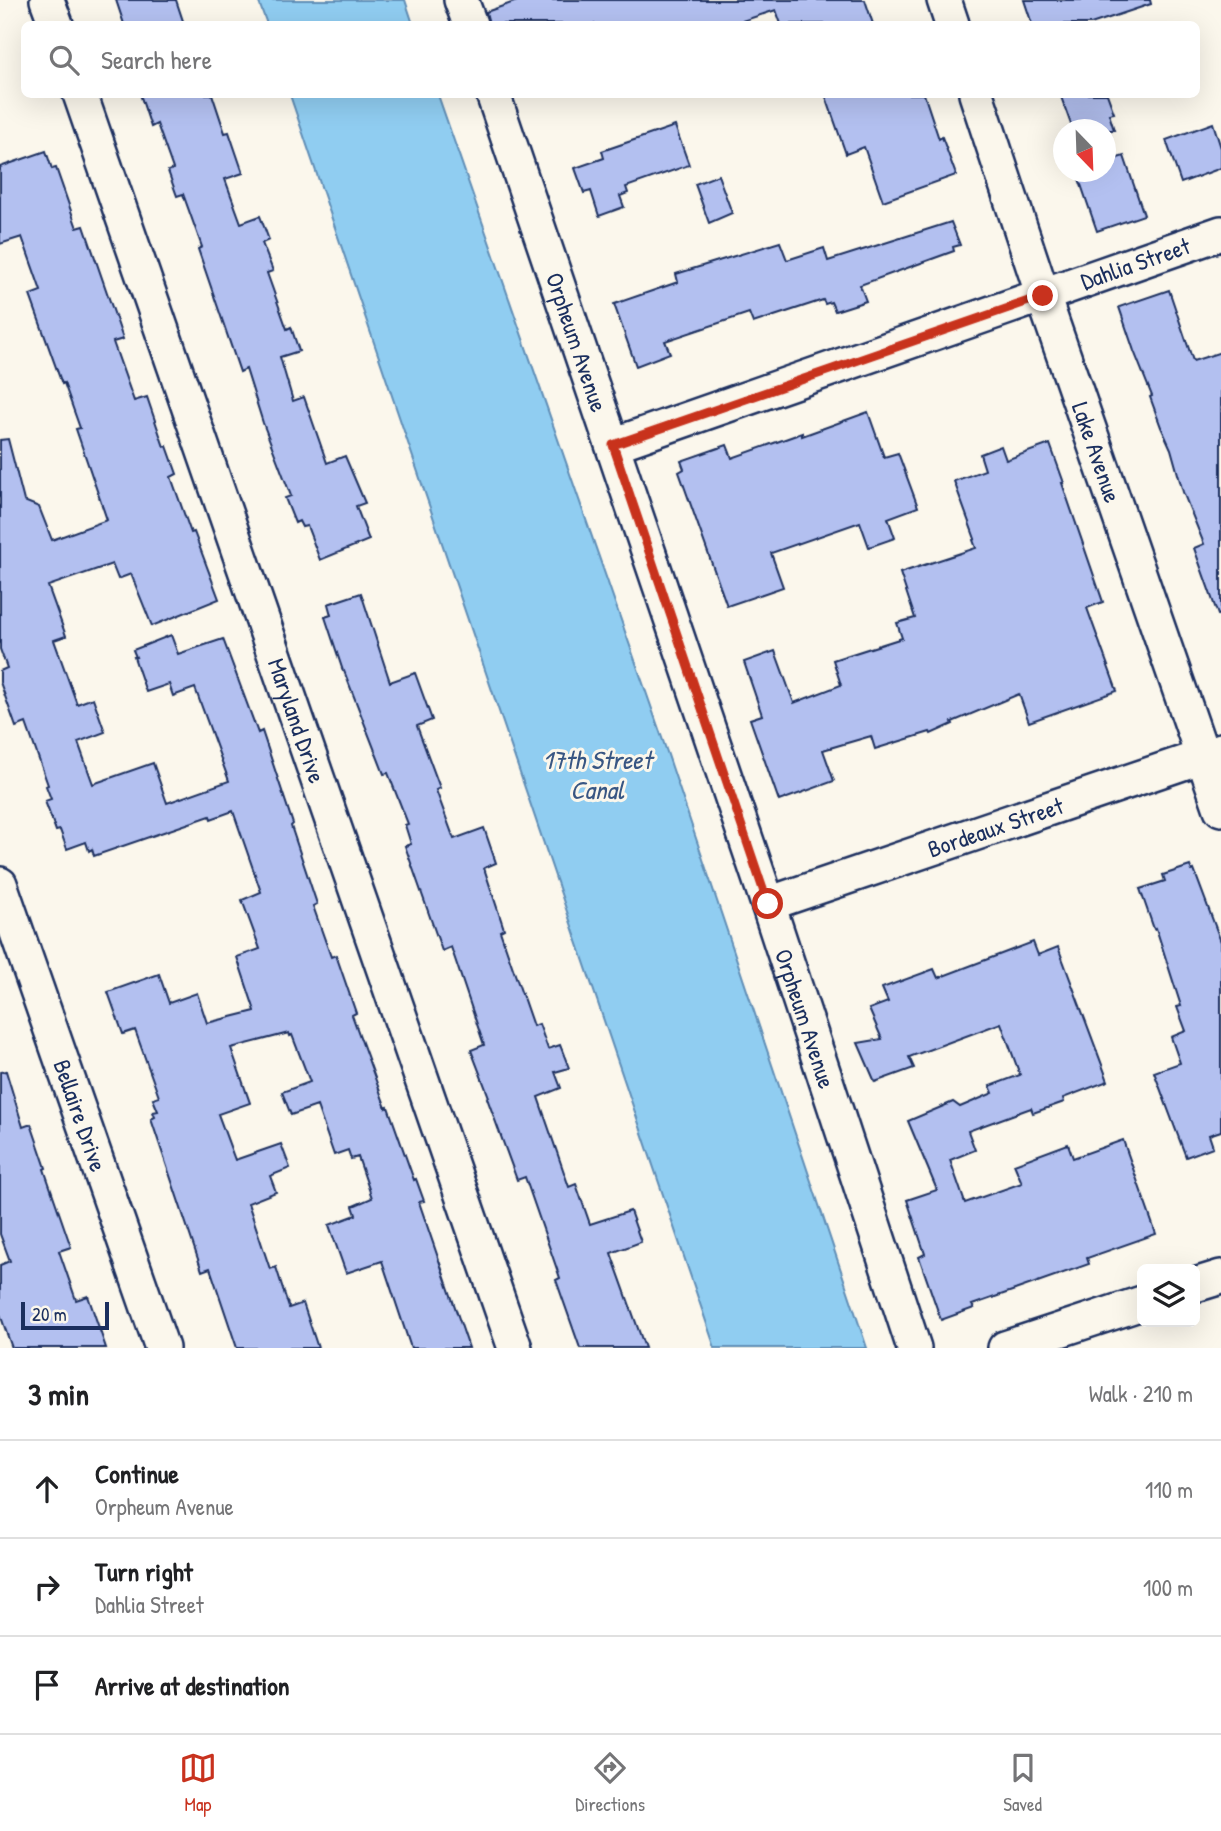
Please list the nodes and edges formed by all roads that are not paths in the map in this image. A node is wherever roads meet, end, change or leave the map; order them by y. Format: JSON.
{"nodes":[{"id":1,"x":47,"y":0,"type":"edge"},
{"id":2,"x":461,"y":0,"type":"edge"},
{"id":3,"x":944,"y":0,"type":"edge"},
{"id":4,"x":55,"y":21,"type":"edge"},
{"id":5,"x":469,"y":21,"type":"edge"},
{"id":6,"x":951,"y":21,"type":"edge"},
{"id":7,"x":81,"y":98,"type":"edge"},
{"id":8,"x":494,"y":98,"type":"edge"},
{"id":9,"x":977,"y":98,"type":"edge"},
{"id":10,"x":1221,"y":233,"type":"edge"},
{"id":11,"x":1043,"y":296,"type":"junction"},
{"id":12,"x":613,"y":445,"type":"junction"},
{"id":13,"x":1212,"y":753,"type":"edge"},
{"id":14,"x":1221,"y":809,"type":"edge"},
{"id":15,"x":3,"y":903,"type":"edge"},
{"id":16,"x":768,"y":904,"type":"junction"},
{"id":17,"x":1221,"y":1277,"type":"edge"},
{"id":18,"x":1200,"y":1283,"type":"edge"},
{"id":19,"x":1137,"y":1305,"type":"edge"},
{"id":20,"x":162,"y":1348,"type":"edge"},
{"id":21,"x":515,"y":1348,"type":"edge"},
{"id":22,"x":914,"y":1348,"type":"edge"},
{"id":23,"x":1005,"y":1348,"type":"edge"}],
"edges":[{"from":1,"to":4,"type":"street"},
{"from":2,"to":5,"type":"street"},
{"from":3,"to":6,"type":"street"},
{"from":7,"to":21,"type":"street","name":"Maryland Drive"},
{"from":8,"to":12,"type":"street","name":"Orpheum Avenue"},
{"from":9,"to":11,"type":"street","name":"Lake Avenue"},
{"from":10,"to":11,"type":"street","name":"Dahlia Street"},
{"from":11,"to":12,"type":"street","name":"Dahlia Street"},
{"from":11,"to":13,"type":"street","name":"Lake Avenue"},
{"from":12,"to":16,"type":"street","name":"Orpheum Avenue"},
{"from":13,"to":14,"type":"street","name":"Lake Avenue"},
{"from":13,"to":16,"type":"street","name":"Bordeaux Street"},
{"from":15,"to":20,"type":"street","name":"Bellaire Drive"},
{"from":16,"to":22,"type":"street","name":"Orpheum Avenue"},
{"from":17,"to":18,"type":"street"},
{"from":19,"to":23,"type":"street"}]}
